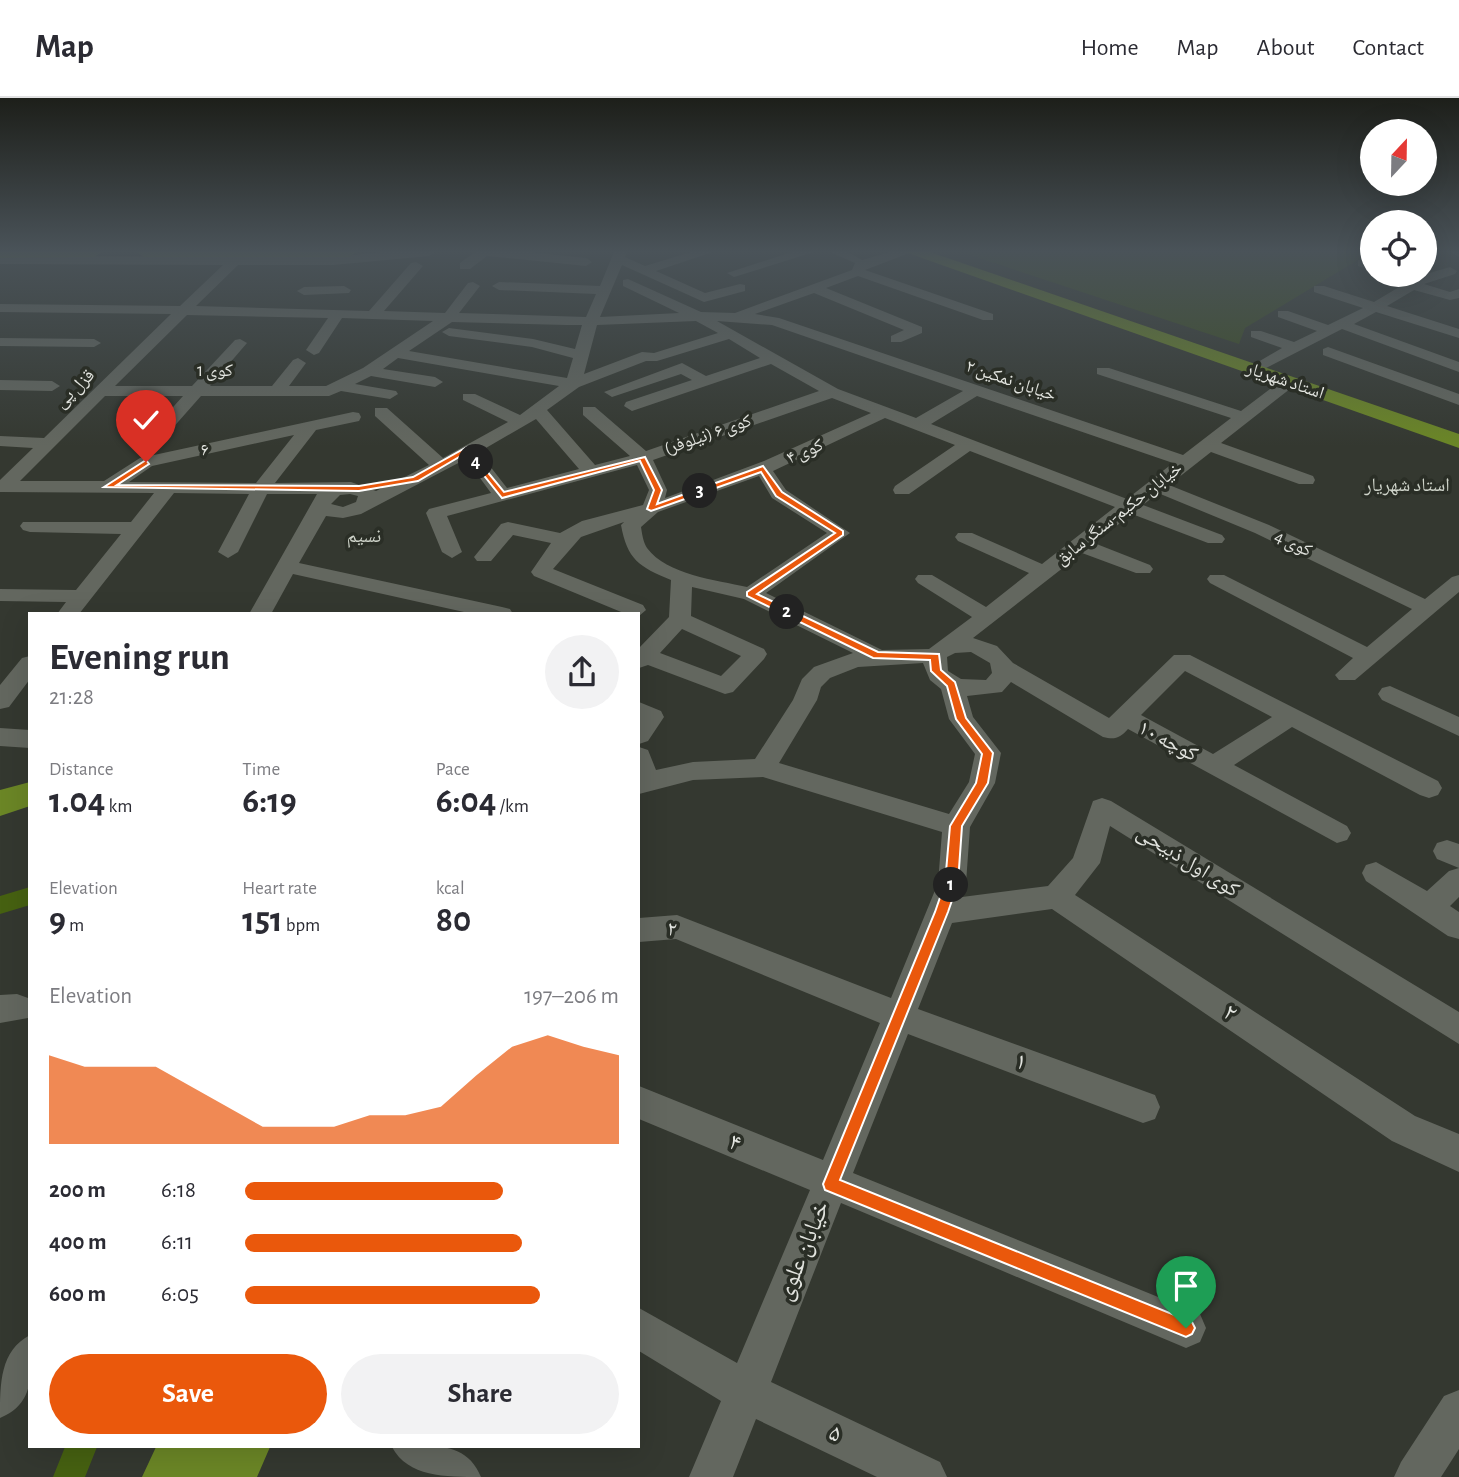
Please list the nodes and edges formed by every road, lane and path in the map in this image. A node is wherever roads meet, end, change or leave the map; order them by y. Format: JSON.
{"nodes":[{"id":1,"x":48,"y":316,"type":"edge"},
{"id":2,"x":177,"y":316,"type":"edge"},
{"id":3,"x":336,"y":316,"type":"edge"},
{"id":4,"x":424,"y":316,"type":"edge"},
{"id":5,"x":593,"y":316,"type":"edge"},
{"id":6,"x":713,"y":316,"type":"edge"},
{"id":7,"x":748,"y":316,"type":"edge"},
{"id":8,"x":884,"y":316,"type":"edge"},
{"id":9,"x":1108,"y":316,"type":"edge"},
{"id":10,"x":1110,"y":316,"type":"edge"},
{"id":11,"x":1292,"y":316,"type":"edge"},
{"id":12,"x":1356,"y":316,"type":"edge"},
{"id":13,"x":1410,"y":316,"type":"edge"},
{"id":14,"x":449,"y":317,"type":"junction"},
{"id":15,"x":700,"y":317,"type":"junction"},
{"id":16,"x":591,"y":321,"type":"junction"},
{"id":17,"x":1128,"y":323,"type":"junction"},
{"id":18,"x":1334,"y":327,"type":"junction"},
{"id":19,"x":430,"y":329,"type":"junction"},
{"id":20,"x":1456,"y":331,"type":"edge"},
{"id":21,"x":1154,"y":332,"type":"junction"},
{"id":22,"x":1256,"y":334,"type":"dead end"},
{"id":23,"x":728,"y":335,"type":"junction"},
{"id":24,"x":896,"y":339,"type":"dead end"},
{"id":25,"x":0,"y":342,"type":"edge"},
{"id":26,"x":17,"y":342,"type":"junction"},
{"id":27,"x":94,"y":343,"type":"dead end"},
{"id":28,"x":240,"y":343,"type":"dead end"},
{"id":29,"x":1292,"y":347,"type":"junction"},
{"id":30,"x":1406,"y":347,"type":"junction"},
{"id":31,"x":314,"y":350,"type":"dead end"},
{"id":32,"x":1328,"y":352,"type":"dead end"},
{"id":33,"x":395,"y":353,"type":"junction"},
{"id":34,"x":583,"y":355,"type":"junction"},
{"id":35,"x":0,"y":356,"type":"edge"},
{"id":36,"x":771,"y":359,"type":"junction"},
{"id":37,"x":298,"y":363,"type":"dead end"},
{"id":38,"x":1359,"y":363,"type":"junction"},
{"id":39,"x":1261,"y":365,"type":"junction"},
{"id":40,"x":1459,"y":367,"type":"edge"},
{"id":41,"x":369,"y":370,"type":"junction"},
{"id":42,"x":1103,"y":371,"type":"dead end"},
{"id":43,"x":435,"y":382,"type":"dead end"},
{"id":44,"x":706,"y":382,"type":"junction"},
{"id":45,"x":1289,"y":382,"type":"junction"},
{"id":46,"x":573,"y":384,"type":"junction"},
{"id":47,"x":0,"y":385,"type":"edge"},
{"id":48,"x":52,"y":386,"type":"dead end"},
{"id":49,"x":335,"y":388,"type":"junction"},
{"id":50,"x":199,"y":390,"type":"junction"},
{"id":51,"x":976,"y":390,"type":"junction"},
{"id":52,"x":101,"y":391,"type":"junction"},
{"id":53,"x":277,"y":391,"type":"junction"},
{"id":54,"x":612,"y":392,"type":"dead end"},
{"id":55,"x":832,"y":392,"type":"junction"},
{"id":56,"x":390,"y":394,"type":"dead end"},
{"id":57,"x":469,"y":397,"type":"dead end"},
{"id":58,"x":1459,"y":400,"type":"edge"},
{"id":59,"x":632,"y":406,"type":"dead end"},
{"id":60,"x":539,"y":411,"type":"junction"},
{"id":61,"x":589,"y":411,"type":"dead end"},
{"id":62,"x":381,"y":412,"type":"dead end"},
{"id":63,"x":885,"y":412,"type":"junction"},
{"id":64,"x":353,"y":417,"type":"dead end"},
{"id":65,"x":1244,"y":417,"type":"junction"},
{"id":66,"x":521,"y":422,"type":"junction"},
{"id":67,"x":917,"y":425,"type":"junction"},
{"id":68,"x":308,"y":429,"type":"junction"},
{"id":69,"x":1459,"y":431,"type":"edge"},
{"id":70,"x":157,"y":435,"type":"dead end"},
{"id":71,"x":0,"y":441,"type":"edge"},
{"id":72,"x":1459,"y":441,"type":"edge"},
{"id":73,"x":48,"y":443,"type":"junction"},
{"id":74,"x":968,"y":444,"type":"junction"},
{"id":75,"x":1209,"y":445,"type":"junction"},
{"id":76,"x":467,"y":449,"type":"junction"},
{"id":77,"x":643,"y":458,"type":"junction"},
{"id":78,"x":1186,"y":462,"type":"junction"},
{"id":79,"x":439,"y":464,"type":"junction"},
{"id":80,"x":763,"y":469,"type":"junction"},
{"id":81,"x":591,"y":472,"type":"junction"},
{"id":82,"x":1306,"y":480,"type":"dead end"},
{"id":83,"x":2,"y":486,"type":"edge"},
{"id":84,"x":1156,"y":486,"type":"junction"},
{"id":85,"x":108,"y":487,"type":"junction"},
{"id":86,"x":168,"y":488,"type":"junction"},
{"id":87,"x":261,"y":488,"type":"junction"},
{"id":88,"x":288,"y":489,"type":"junction"},
{"id":89,"x":902,"y":490,"type":"dead end"},
{"id":90,"x":356,"y":493,"type":"junction"},
{"id":91,"x":502,"y":495,"type":"junction"},
{"id":92,"x":321,"y":503,"type":"junction"},
{"id":93,"x":1130,"y":506,"type":"junction"},
{"id":94,"x":651,"y":509,"type":"junction"},
{"id":95,"x":345,"y":513,"type":"junction"},
{"id":96,"x":30,"y":526,"type":"dead end"},
{"id":97,"x":136,"y":528,"type":"junction"},
{"id":98,"x":965,"y":537,"type":"dead end"},
{"id":99,"x":1215,"y":539,"type":"dead end"},
{"id":100,"x":564,"y":540,"type":"junction"},
{"id":101,"x":303,"y":542,"type":"junction"},
{"id":102,"x":1080,"y":545,"type":"junction"},
{"id":103,"x":228,"y":551,"type":"dead end"},
{"id":104,"x":452,"y":552,"type":"dead end"},
{"id":105,"x":484,"y":557,"type":"dead end"},
{"id":106,"x":288,"y":567,"type":"junction"},
{"id":107,"x":1143,"y":569,"type":"dead end"},
{"id":108,"x":1044,"y":572,"type":"junction"},
{"id":109,"x":681,"y":576,"type":"junction"},
{"id":110,"x":925,"y":579,"type":"dead end"},
{"id":111,"x":1217,"y":579,"type":"dead end"},
{"id":112,"x":1459,"y":581,"type":"edge"},
{"id":113,"x":751,"y":594,"type":"junction"},
{"id":114,"x":0,"y":595,"type":"edge"},
{"id":115,"x":82,"y":597,"type":"junction"},
{"id":116,"x":1427,"y":608,"type":"junction"},
{"id":117,"x":635,"y":610,"type":"dead end"},
{"id":118,"x":70,"y":612,"type":"edge"},
{"id":119,"x":261,"y":612,"type":"edge"},
{"id":120,"x":483,"y":612,"type":"edge"},
{"id":121,"x":987,"y":617,"type":"junction"},
{"id":122,"x":679,"y":619,"type":"junction"},
{"id":123,"x":942,"y":651,"type":"junction"},
{"id":124,"x":877,"y":656,"type":"junction"},
{"id":125,"x":1369,"y":657,"type":"junction"},
{"id":126,"x":641,"y":658,"type":"edge"},
{"id":127,"x":28,"y":665,"type":"edge"},
{"id":128,"x":28,"y":666,"type":"edge"},
{"id":129,"x":0,"y":667,"type":"edge"},
{"id":130,"x":1005,"y":668,"type":"junction"},
{"id":131,"x":1347,"y":675,"type":"dead end"},
{"id":132,"x":952,"y":684,"type":"junction"},
{"id":133,"x":1390,"y":694,"type":"dead end"},
{"id":134,"x":0,"y":701,"type":"edge"},
{"id":135,"x":640,"y":711,"type":"edge"},
{"id":136,"x":1291,"y":716,"type":"junction"},
{"id":137,"x":1125,"y":717,"type":"junction"},
{"id":138,"x":1459,"y":727,"type":"edge"},
{"id":139,"x":640,"y":734,"type":"edge"},
{"id":140,"x":0,"y":737,"type":"edge"},
{"id":141,"x":28,"y":739,"type":"edge"},
{"id":142,"x":640,"y":763,"type":"edge"},
{"id":143,"x":1215,"y":765,"type":"junction"},
{"id":144,"x":763,"y":768,"type":"junction"},
{"id":145,"x":643,"y":783,"type":"edge"},
{"id":146,"x":1429,"y":788,"type":"dead end"},
{"id":147,"x":28,"y":795,"type":"edge"},
{"id":148,"x":0,"y":803,"type":"edge"},
{"id":149,"x":28,"y":817,"type":"edge"},
{"id":150,"x":0,"y":824,"type":"edge"},
{"id":151,"x":956,"y":826,"type":"junction"},
{"id":152,"x":1337,"y":833,"type":"dead end"},
{"id":153,"x":1376,"y":873,"type":"dead end"},
{"id":154,"x":1459,"y":879,"type":"edge"},
{"id":155,"x":1056,"y":897,"type":"junction"},
{"id":156,"x":1429,"y":908,"type":"junction"},
{"id":157,"x":942,"y":912,"type":"junction"},
{"id":158,"x":1459,"y":927,"type":"edge"},
{"id":159,"x":640,"y":930,"type":"edge"},
{"id":160,"x":899,"y":1017,"type":"junction"},
{"id":161,"x":1459,"y":1029,"type":"edge"},
{"id":162,"x":640,"y":1102,"type":"edge"},
{"id":163,"x":1143,"y":1107,"type":"dead end"},
{"id":164,"x":1459,"y":1154,"type":"edge"},
{"id":165,"x":831,"y":1184,"type":"junction"},
{"id":166,"x":1186,"y":1328,"type":"dead end"},
{"id":167,"x":640,"y":1329,"type":"edge"},
{"id":168,"x":28,"y":1358,"type":"edge"},
{"id":169,"x":746,"y":1392,"type":"junction"},
{"id":170,"x":0,"y":1397,"type":"edge"},
{"id":171,"x":1459,"y":1411,"type":"edge"},
{"id":172,"x":186,"y":1448,"type":"edge"},
{"id":173,"x":242,"y":1448,"type":"edge"},
{"id":174,"x":415,"y":1448,"type":"edge"},
{"id":175,"x":170,"y":1477,"type":"edge"},
{"id":176,"x":227,"y":1477,"type":"edge"},
{"id":177,"x":459,"y":1477,"type":"edge"},
{"id":178,"x":711,"y":1477,"type":"edge"},
{"id":179,"x":925,"y":1477,"type":"edge"},
{"id":180,"x":1416,"y":1477,"type":"edge"}],
"edges":[{"from":1,"to":26,"type":"street"},
{"from":2,"to":52,"type":"street","name":"قزل پی"},
{"from":3,"to":31,"type":"street"},
{"from":4,"to":14,"type":"street","name":"خیابان نمکین ۲"},
{"from":5,"to":16,"type":"street"},
{"from":6,"to":15,"type":"street","name":"خیابان نمکین ۲"},
{"from":7,"to":51,"type":"street","name":"خیابان نمکین ۲"},
{"from":8,"to":24,"type":"street"},
{"from":9,"to":17,"type":"main road","name":"استاد شهریار"},
{"from":10,"to":17,"type":"main road","name":"استاد شهریار"},
{"from":11,"to":18,"type":"street"},
{"from":12,"to":18,"type":"street"},
{"from":13,"to":20,"type":"street"},
{"from":14,"to":16,"type":"street","name":"خیابان نمکین ۲"},
{"from":14,"to":19,"type":"street"},
{"from":15,"to":16,"type":"street","name":"خیابان نمکین ۲"},
{"from":15,"to":23,"type":"street"},
{"from":16,"to":34,"type":"street"},
{"from":17,"to":21,"type":"main road","name":"استاد شهریار"},
{"from":18,"to":29,"type":"street"},
{"from":18,"to":30,"type":"street"},
{"from":19,"to":33,"type":"street"},
{"from":19,"to":34,"type":"street"},
{"from":21,"to":39,"type":"main road","name":"استاد شهریار"},
{"from":21,"to":45,"type":"main road","name":"استاد شهریار"},
{"from":22,"to":29,"type":"street"},
{"from":23,"to":36,"type":"street"},
{"from":23,"to":46,"type":"street"},
{"from":25,"to":26,"type":"street"},
{"from":26,"to":27,"type":"street"},
{"from":26,"to":35,"type":"street"},
{"from":28,"to":50,"type":"street"},
{"from":29,"to":39,"type":"street"},
{"from":30,"to":38,"type":"street"},
{"from":30,"to":40,"type":"street"},
{"from":32,"to":38,"type":"street"},
{"from":33,"to":41,"type":"street"},
{"from":33,"to":46,"type":"street"},
{"from":34,"to":46,"type":"street"},
{"from":36,"to":44,"type":"street"},
{"from":36,"to":55,"type":"street"},
{"from":37,"to":53,"type":"street"},
{"from":38,"to":58,"type":"street"},
{"from":39,"to":69,"type":"main road","name":"استاد شهریار"},
{"from":41,"to":43,"type":"street"},
{"from":41,"to":49,"type":"street"},
{"from":42,"to":65,"type":"street"},
{"from":44,"to":54,"type":"street"},
{"from":44,"to":59,"type":"street"},
{"from":45,"to":65,"type":"street","name":"خیابان حکیم-سنگر سابق"},
{"from":45,"to":72,"type":"main road","name":"استاد شهریار"},
{"from":46,"to":60,"type":"street"},
{"from":47,"to":48,"type":"street"},
{"from":49,"to":53,"type":"street","name":"کوی 1"},
{"from":49,"to":56,"type":"street","name":"کوی 1"},
{"from":50,"to":52,"type":"street","name":"کوی 1"},
{"from":50,"to":53,"type":"street","name":"کوی 1"},
{"from":50,"to":70,"type":"street"},
{"from":51,"to":67,"type":"street"},
{"from":51,"to":78,"type":"street","name":"خیابان نمکین ۲"},
{"from":52,"to":73,"type":"street","name":"قزل پی"},
{"from":55,"to":63,"type":"street"},
{"from":55,"to":77,"type":"street","name":"کوی ۶ (نیلوفر)"},
{"from":57,"to":66,"type":"street"},
{"from":60,"to":66,"type":"street"},
{"from":60,"to":81,"type":"street"},
{"from":61,"to":77,"type":"street"},
{"from":62,"to":79,"type":"street"},
{"from":63,"to":67,"type":"street"},
{"from":63,"to":80,"type":"street","name":"کوی ۴"},
{"from":64,"to":68,"type":"street","name":"۶"},
{"from":65,"to":75,"type":"street","name":"خیابان حکیم-سنگر سابق"},
{"from":66,"to":76,"type":"street"},
{"from":67,"to":74,"type":"street"},
{"from":68,"to":85,"type":"street","name":"۶"},
{"from":68,"to":87,"type":"street"},
{"from":71,"to":73,"type":"street"},
{"from":73,"to":83,"type":"street","name":"قزل پی"},
{"from":74,"to":89,"type":"street"},
{"from":74,"to":93,"type":"street"},
{"from":75,"to":78,"type":"street","name":"خیابان حکیم-سنگر سابق"},
{"from":75,"to":82,"type":"street"},
{"from":76,"to":79,"type":"street"},
{"from":76,"to":91,"type":"street"},
{"from":77,"to":81,"type":"street","name":"کوی ۶ (نیلوفر)"},
{"from":77,"to":94,"type":"street"},
{"from":78,"to":84,"type":"street","name":"خیابان حکیم-سنگر سابق"},
{"from":79,"to":90,"type":"street"},
{"from":80,"to":94,"type":"street","name":"کوی ۴"},
{"from":80,"to":113,"type":"street"},
{"from":81,"to":91,"type":"street","name":"کوی ۶ (نیلوفر)"},
{"from":83,"to":85,"type":"street"},
{"from":84,"to":93,"type":"street","name":"خیابان حکیم-سنگر سابق"},
{"from":84,"to":116,"type":"street","name":"کوی 4"},
{"from":85,"to":86,"type":"street"},
{"from":86,"to":87,"type":"street"},
{"from":86,"to":97,"type":"street"},
{"from":87,"to":88,"type":"street"},
{"from":87,"to":103,"type":"street"},
{"from":88,"to":90,"type":"street"},
{"from":88,"to":92,"type":"street"},
{"from":90,"to":92,"type":"street"},
{"from":90,"to":95,"type":"street"},
{"from":91,"to":104,"type":"street","name":"کوی ۶ (نیلوفر)"},
{"from":92,"to":95,"type":"street"},
{"from":92,"to":101,"type":"street"},
{"from":93,"to":99,"type":"street"},
{"from":93,"to":102,"type":"street","name":"خیابان حکیم-سنگر سابق"},
{"from":94,"to":100,"type":"street","name":"کوی ۴"},
{"from":94,"to":109,"type":"street"},
{"from":95,"to":101,"type":"street"},
{"from":96,"to":97,"type":"street"},
{"from":97,"to":115,"type":"street"},
{"from":98,"to":108,"type":"street"},
{"from":100,"to":105,"type":"street"},
{"from":100,"to":117,"type":"street"},
{"from":101,"to":106,"type":"street"},
{"from":102,"to":107,"type":"street"},
{"from":102,"to":108,"type":"street","name":"خیابان حکیم-سنگر سابق"},
{"from":106,"to":119,"type":"street"},
{"from":106,"to":120,"type":"street"},
{"from":108,"to":121,"type":"street","name":"خیابان حکیم-سنگر سابق"},
{"from":109,"to":113,"type":"street"},
{"from":109,"to":122,"type":"street"},
{"from":110,"to":121,"type":"street"},
{"from":111,"to":125,"type":"street"},
{"from":112,"to":116,"type":"street"},
{"from":113,"to":124,"type":"street"},
{"from":114,"to":115,"type":"street"},
{"from":115,"to":118,"type":"street"},
{"from":116,"to":125,"type":"street"},
{"from":121,"to":123,"type":"street","name":"خیابان حکیم-سنگر سابق"},
{"from":122,"to":126,"type":"street"},
{"from":122,"to":126,"type":"street"},
{"from":123,"to":124,"type":"street"},
{"from":123,"to":130,"type":"street"},
{"from":123,"to":132,"type":"street"},
{"from":124,"to":144,"type":"street"},
{"from":125,"to":131,"type":"street"},
{"from":127,"to":129,"type":"street"},
{"from":128,"to":134,"type":"street"},
{"from":130,"to":132,"type":"street"},
{"from":130,"to":137,"type":"street","name":"کوچه ۱۰"},
{"from":132,"to":151,"type":"street","name":"خیابان علوی"},
{"from":133,"to":138,"type":"street"},
{"from":135,"to":139,"type":"street"},
{"from":136,"to":137,"type":"street"},
{"from":136,"to":143,"type":"street"},
{"from":136,"to":146,"type":"street"},
{"from":137,"to":143,"type":"street","name":"کوچه ۱۰"},
{"from":140,"to":141,"type":"street"},
{"from":142,"to":145,"type":"street"},
{"from":143,"to":152,"type":"street","name":"کوچه ۱۰"},
{"from":144,"to":145,"type":"street"},
{"from":144,"to":151,"type":"street"},
{"from":147,"to":148,"type":"main road"},
{"from":149,"to":150,"type":"main road"},
{"from":151,"to":157,"type":"street","name":"خیابان علوی"},
{"from":153,"to":156,"type":"street"},
{"from":154,"to":156,"type":"street"},
{"from":155,"to":157,"type":"street"},
{"from":155,"to":161,"type":"street","name":"کوی اول ذبیحی"},
{"from":155,"to":164,"type":"street","name":"۲"},
{"from":156,"to":158,"type":"street"},
{"from":157,"to":160,"type":"street","name":"خیابان علوی"},
{"from":159,"to":160,"type":"street","name":"۲"},
{"from":160,"to":163,"type":"street","name":"۱"},
{"from":160,"to":165,"type":"street","name":"خیابان علوی"},
{"from":162,"to":165,"type":"street","name":"۴"},
{"from":165,"to":166,"type":"street"},
{"from":165,"to":169,"type":"street","name":"خیابان علوی"},
{"from":167,"to":169,"type":"street"},
{"from":168,"to":170,"type":"street"},
{"from":169,"to":178,"type":"street","name":"خیابان علوی"},
{"from":169,"to":179,"type":"street","name":"۵"},
{"from":171,"to":180,"type":"street"},
{"from":172,"to":175,"type":"main road"},
{"from":173,"to":176,"type":"main road"},
{"from":174,"to":177,"type":"street"}]}
